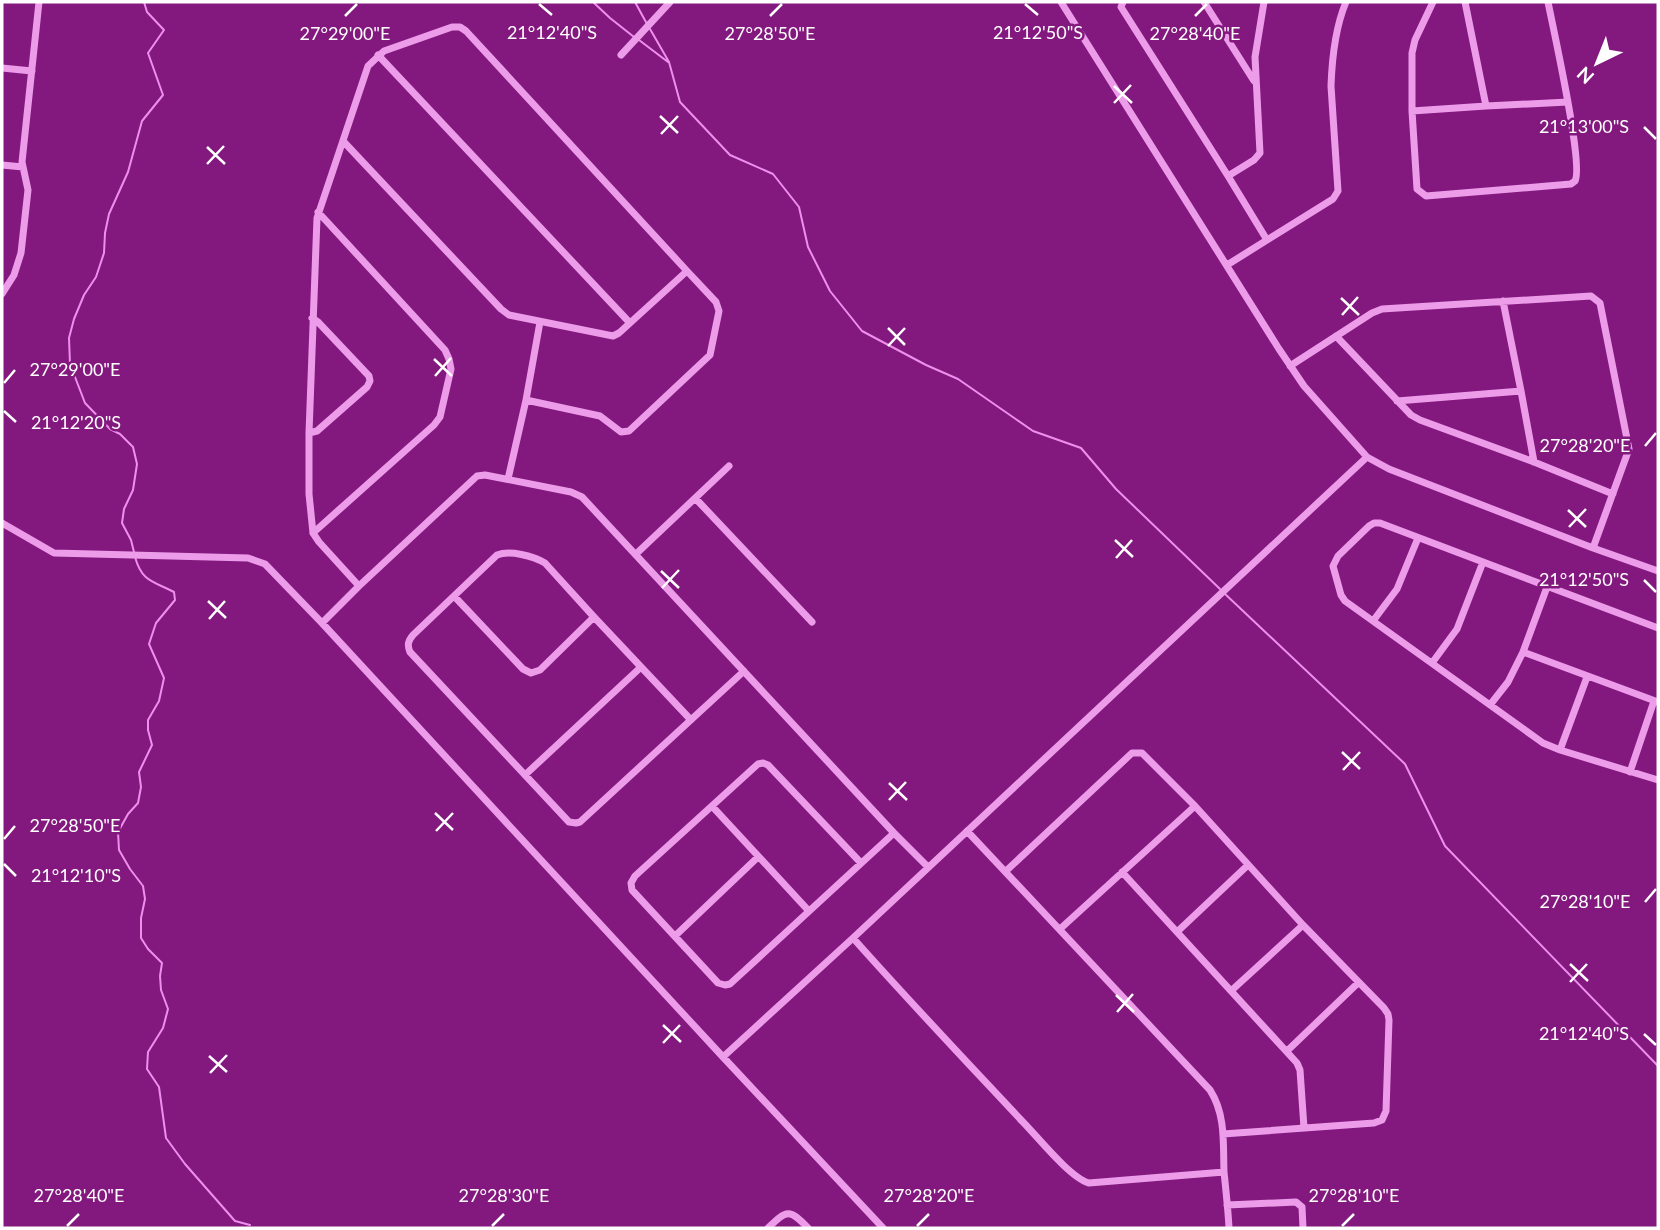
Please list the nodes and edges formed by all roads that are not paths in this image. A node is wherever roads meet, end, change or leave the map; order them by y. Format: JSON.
{"nodes":[{"id":1,"x":39,"y":2,"type":"edge"},
{"id":2,"x":670,"y":2,"type":"edge"},
{"id":3,"x":1061,"y":2,"type":"edge"},
{"id":4,"x":1123,"y":2,"type":"edge"},
{"id":5,"x":1204,"y":2,"type":"edge"},
{"id":6,"x":1264,"y":2,"type":"edge"},
{"id":7,"x":1346,"y":2,"type":"edge"},
{"id":8,"x":1433,"y":2,"type":"edge"},
{"id":9,"x":1465,"y":2,"type":"edge"},
{"id":10,"x":1548,"y":2,"type":"edge"},
{"id":11,"x":378,"y":55,"type":"junction"},
{"id":12,"x":621,"y":55,"type":"dead end"},
{"id":13,"x":2,"y":68,"type":"edge"},
{"id":14,"x":32,"y":71,"type":"junction"},
{"id":15,"x":1256,"y":84,"type":"junction"},
{"id":16,"x":1568,"y":102,"type":"junction"},
{"id":17,"x":1486,"y":106,"type":"junction"},
{"id":18,"x":1412,"y":111,"type":"junction"},
{"id":19,"x":343,"y":141,"type":"junction"},
{"id":20,"x":2,"y":165,"type":"edge"},
{"id":21,"x":23,"y":166,"type":"junction"},
{"id":22,"x":1228,"y":176,"type":"junction"},
{"id":23,"x":318,"y":212,"type":"junction"},
{"id":24,"x":1267,"y":240,"type":"junction"},
{"id":25,"x":1227,"y":265,"type":"junction"},
{"id":26,"x":687,"y":271,"type":"junction"},
{"id":27,"x":2,"y":295,"type":"edge"},
{"id":28,"x":1503,"y":300,"type":"junction"},
{"id":29,"x":312,"y":318,"type":"junction"},
{"id":30,"x":540,"y":322,"type":"junction"},
{"id":31,"x":630,"y":323,"type":"junction"},
{"id":32,"x":1336,"y":336,"type":"junction"},
{"id":33,"x":1290,"y":366,"type":"junction"},
{"id":34,"x":1521,"y":391,"type":"junction"},
{"id":35,"x":526,"y":400,"type":"junction"},
{"id":36,"x":1397,"y":401,"type":"junction"},
{"id":37,"x":309,"y":433,"type":"junction"},
{"id":38,"x":1367,"y":457,"type":"junction"},
{"id":39,"x":1534,"y":462,"type":"junction"},
{"id":40,"x":729,"y":466,"type":"dead end"},
{"id":41,"x":508,"y":479,"type":"junction"},
{"id":42,"x":1614,"y":494,"type":"junction"},
{"id":43,"x":696,"y":499,"type":"junction"},
{"id":44,"x":2,"y":523,"type":"edge"},
{"id":45,"x":313,"y":533,"type":"junction"},
{"id":46,"x":1418,"y":538,"type":"junction"},
{"id":47,"x":1593,"y":548,"type":"junction"},
{"id":48,"x":636,"y":554,"type":"junction"},
{"id":49,"x":1483,"y":562,"type":"junction"},
{"id":50,"x":1658,"y":571,"type":"edge"},
{"id":51,"x":359,"y":586,"type":"junction"},
{"id":52,"x":1548,"y":587,"type":"junction"},
{"id":53,"x":454,"y":596,"type":"junction"},
{"id":54,"x":594,"y":617,"type":"junction"},
{"id":55,"x":1373,"y":621,"type":"junction"},
{"id":56,"x":812,"y":622,"type":"dead end"},
{"id":57,"x":322,"y":623,"type":"junction"},
{"id":58,"x":1658,"y":628,"type":"edge"},
{"id":59,"x":1523,"y":652,"type":"junction"},
{"id":60,"x":1432,"y":663,"type":"junction"},
{"id":61,"x":640,"y":667,"type":"junction"},
{"id":62,"x":744,"y":671,"type":"junction"},
{"id":63,"x":1587,"y":677,"type":"junction"},
{"id":64,"x":1656,"y":701,"type":"edge"},
{"id":65,"x":1490,"y":705,"type":"junction"},
{"id":66,"x":691,"y":720,"type":"junction"},
{"id":67,"x":1560,"y":750,"type":"junction"},
{"id":68,"x":1630,"y":772,"type":"junction"},
{"id":69,"x":525,"y":775,"type":"junction"},
{"id":70,"x":1658,"y":780,"type":"edge"},
{"id":71,"x":712,"y":806,"type":"junction"},
{"id":72,"x":1195,"y":806,"type":"junction"},
{"id":73,"x":967,"y":831,"type":"junction"},
{"id":74,"x":894,"y":833,"type":"junction"},
{"id":75,"x":758,"y":857,"type":"junction"},
{"id":76,"x":861,"y":863,"type":"junction"},
{"id":77,"x":1248,"y":865,"type":"junction"},
{"id":78,"x":928,"y":867,"type":"junction"},
{"id":79,"x":1006,"y":871,"type":"junction"},
{"id":80,"x":1122,"y":872,"type":"junction"},
{"id":81,"x":809,"y":911,"type":"junction"},
{"id":82,"x":1303,"y":925,"type":"junction"},
{"id":83,"x":1060,"y":929,"type":"junction"},
{"id":84,"x":1178,"y":931,"type":"junction"},
{"id":85,"x":675,"y":936,"type":"junction"},
{"id":86,"x":853,"y":939,"type":"junction"},
{"id":87,"x":1358,"y":983,"type":"junction"},
{"id":88,"x":1231,"y":990,"type":"junction"},
{"id":89,"x":1287,"y":1051,"type":"junction"},
{"id":90,"x":723,"y":1057,"type":"junction"},
{"id":91,"x":1304,"y":1128,"type":"junction"},
{"id":92,"x":1223,"y":1134,"type":"junction"},
{"id":93,"x":1224,"y":1172,"type":"junction"},
{"id":94,"x":1227,"y":1205,"type":"junction"},
{"id":95,"x":768,"y":1228,"type":"edge"},
{"id":96,"x":808,"y":1228,"type":"edge"},
{"id":97,"x":883,"y":1228,"type":"edge"},
{"id":98,"x":1229,"y":1228,"type":"edge"},
{"id":99,"x":1303,"y":1228,"type":"edge"}],
"edges":[{"from":1,"to":14,"type":"street"},
{"from":2,"to":12,"type":"street"},
{"from":3,"to":25,"type":"street"},
{"from":4,"to":22,"type":"street"},
{"from":5,"to":15,"type":"street"},
{"from":6,"to":15,"type":"street"},
{"from":7,"to":24,"type":"street"},
{"from":8,"to":18,"type":"street"},
{"from":9,"to":17,"type":"street"},
{"from":10,"to":16,"type":"street"},
{"from":11,"to":19,"type":"street"},
{"from":11,"to":26,"type":"street"},
{"from":11,"to":31,"type":"street"},
{"from":13,"to":14,"type":"street"},
{"from":14,"to":21,"type":"street"},
{"from":15,"to":22,"type":"street"},
{"from":16,"to":17,"type":"street"},
{"from":16,"to":18,"type":"street"},
{"from":17,"to":18,"type":"street"},
{"from":19,"to":23,"type":"street"},
{"from":19,"to":30,"type":"street"},
{"from":20,"to":21,"type":"street"},
{"from":21,"to":27,"type":"street"},
{"from":22,"to":24,"type":"street"},
{"from":23,"to":29,"type":"street"},
{"from":23,"to":45,"type":"street"},
{"from":24,"to":25,"type":"street"},
{"from":25,"to":33,"type":"street"},
{"from":26,"to":31,"type":"street"},
{"from":26,"to":35,"type":"street"},
{"from":28,"to":32,"type":"street"},
{"from":28,"to":34,"type":"street"},
{"from":28,"to":42,"type":"street"},
{"from":29,"to":37,"type":"street"},
{"from":29,"to":37,"type":"street"},
{"from":30,"to":31,"type":"street"},
{"from":30,"to":35,"type":"street"},
{"from":32,"to":33,"type":"street"},
{"from":32,"to":36,"type":"street"},
{"from":33,"to":38,"type":"street"},
{"from":34,"to":36,"type":"street"},
{"from":34,"to":39,"type":"street"},
{"from":35,"to":41,"type":"street"},
{"from":36,"to":39,"type":"street"},
{"from":37,"to":45,"type":"street"},
{"from":38,"to":47,"type":"street"},
{"from":38,"to":73,"type":"street"},
{"from":39,"to":42,"type":"street"},
{"from":40,"to":43,"type":"street"},
{"from":41,"to":48,"type":"street"},
{"from":41,"to":51,"type":"street"},
{"from":42,"to":47,"type":"street"},
{"from":43,"to":48,"type":"street"},
{"from":43,"to":56,"type":"street"},
{"from":44,"to":57,"type":"street"},
{"from":45,"to":51,"type":"street"},
{"from":46,"to":49,"type":"street"},
{"from":46,"to":55,"type":"street"},
{"from":46,"to":55,"type":"street"},
{"from":47,"to":50,"type":"street"},
{"from":48,"to":62,"type":"street"},
{"from":49,"to":52,"type":"street"},
{"from":49,"to":60,"type":"street"},
{"from":51,"to":57,"type":"street"},
{"from":52,"to":58,"type":"street"},
{"from":52,"to":59,"type":"street"},
{"from":53,"to":54,"type":"street"},
{"from":53,"to":54,"type":"street"},
{"from":53,"to":69,"type":"street"},
{"from":54,"to":61,"type":"street"},
{"from":55,"to":60,"type":"street"},
{"from":57,"to":90,"type":"street"},
{"from":59,"to":63,"type":"street"},
{"from":59,"to":65,"type":"street"},
{"from":60,"to":65,"type":"street"},
{"from":61,"to":66,"type":"street"},
{"from":61,"to":69,"type":"street"},
{"from":62,"to":66,"type":"street"},
{"from":62,"to":74,"type":"street"},
{"from":63,"to":64,"type":"street"},
{"from":63,"to":67,"type":"street"},
{"from":64,"to":68,"type":"street"},
{"from":65,"to":67,"type":"street"},
{"from":66,"to":69,"type":"street"},
{"from":67,"to":68,"type":"street"},
{"from":68,"to":70,"type":"street"},
{"from":71,"to":75,"type":"street"},
{"from":71,"to":76,"type":"street"},
{"from":71,"to":85,"type":"street"},
{"from":72,"to":77,"type":"street"},
{"from":72,"to":79,"type":"street"},
{"from":72,"to":80,"type":"street"},
{"from":73,"to":78,"type":"street"},
{"from":73,"to":79,"type":"street"},
{"from":74,"to":76,"type":"street"},
{"from":74,"to":78,"type":"street"},
{"from":75,"to":81,"type":"street"},
{"from":75,"to":85,"type":"street"},
{"from":76,"to":81,"type":"street"},
{"from":77,"to":82,"type":"street"},
{"from":77,"to":84,"type":"street"},
{"from":78,"to":86,"type":"street"},
{"from":79,"to":83,"type":"street"},
{"from":80,"to":83,"type":"street"},
{"from":80,"to":84,"type":"street"},
{"from":81,"to":85,"type":"street"},
{"from":82,"to":87,"type":"street"},
{"from":82,"to":88,"type":"street"},
{"from":83,"to":92,"type":"street"},
{"from":84,"to":88,"type":"street"},
{"from":86,"to":90,"type":"street"},
{"from":86,"to":93,"type":"street"},
{"from":87,"to":89,"type":"street"},
{"from":87,"to":91,"type":"street"},
{"from":88,"to":89,"type":"street"},
{"from":89,"to":91,"type":"street"},
{"from":90,"to":97,"type":"street"},
{"from":91,"to":92,"type":"street"},
{"from":92,"to":93,"type":"street"},
{"from":93,"to":94,"type":"street"},
{"from":94,"to":98,"type":"street"},
{"from":94,"to":99,"type":"street"},
{"from":95,"to":96,"type":"street"}]}
